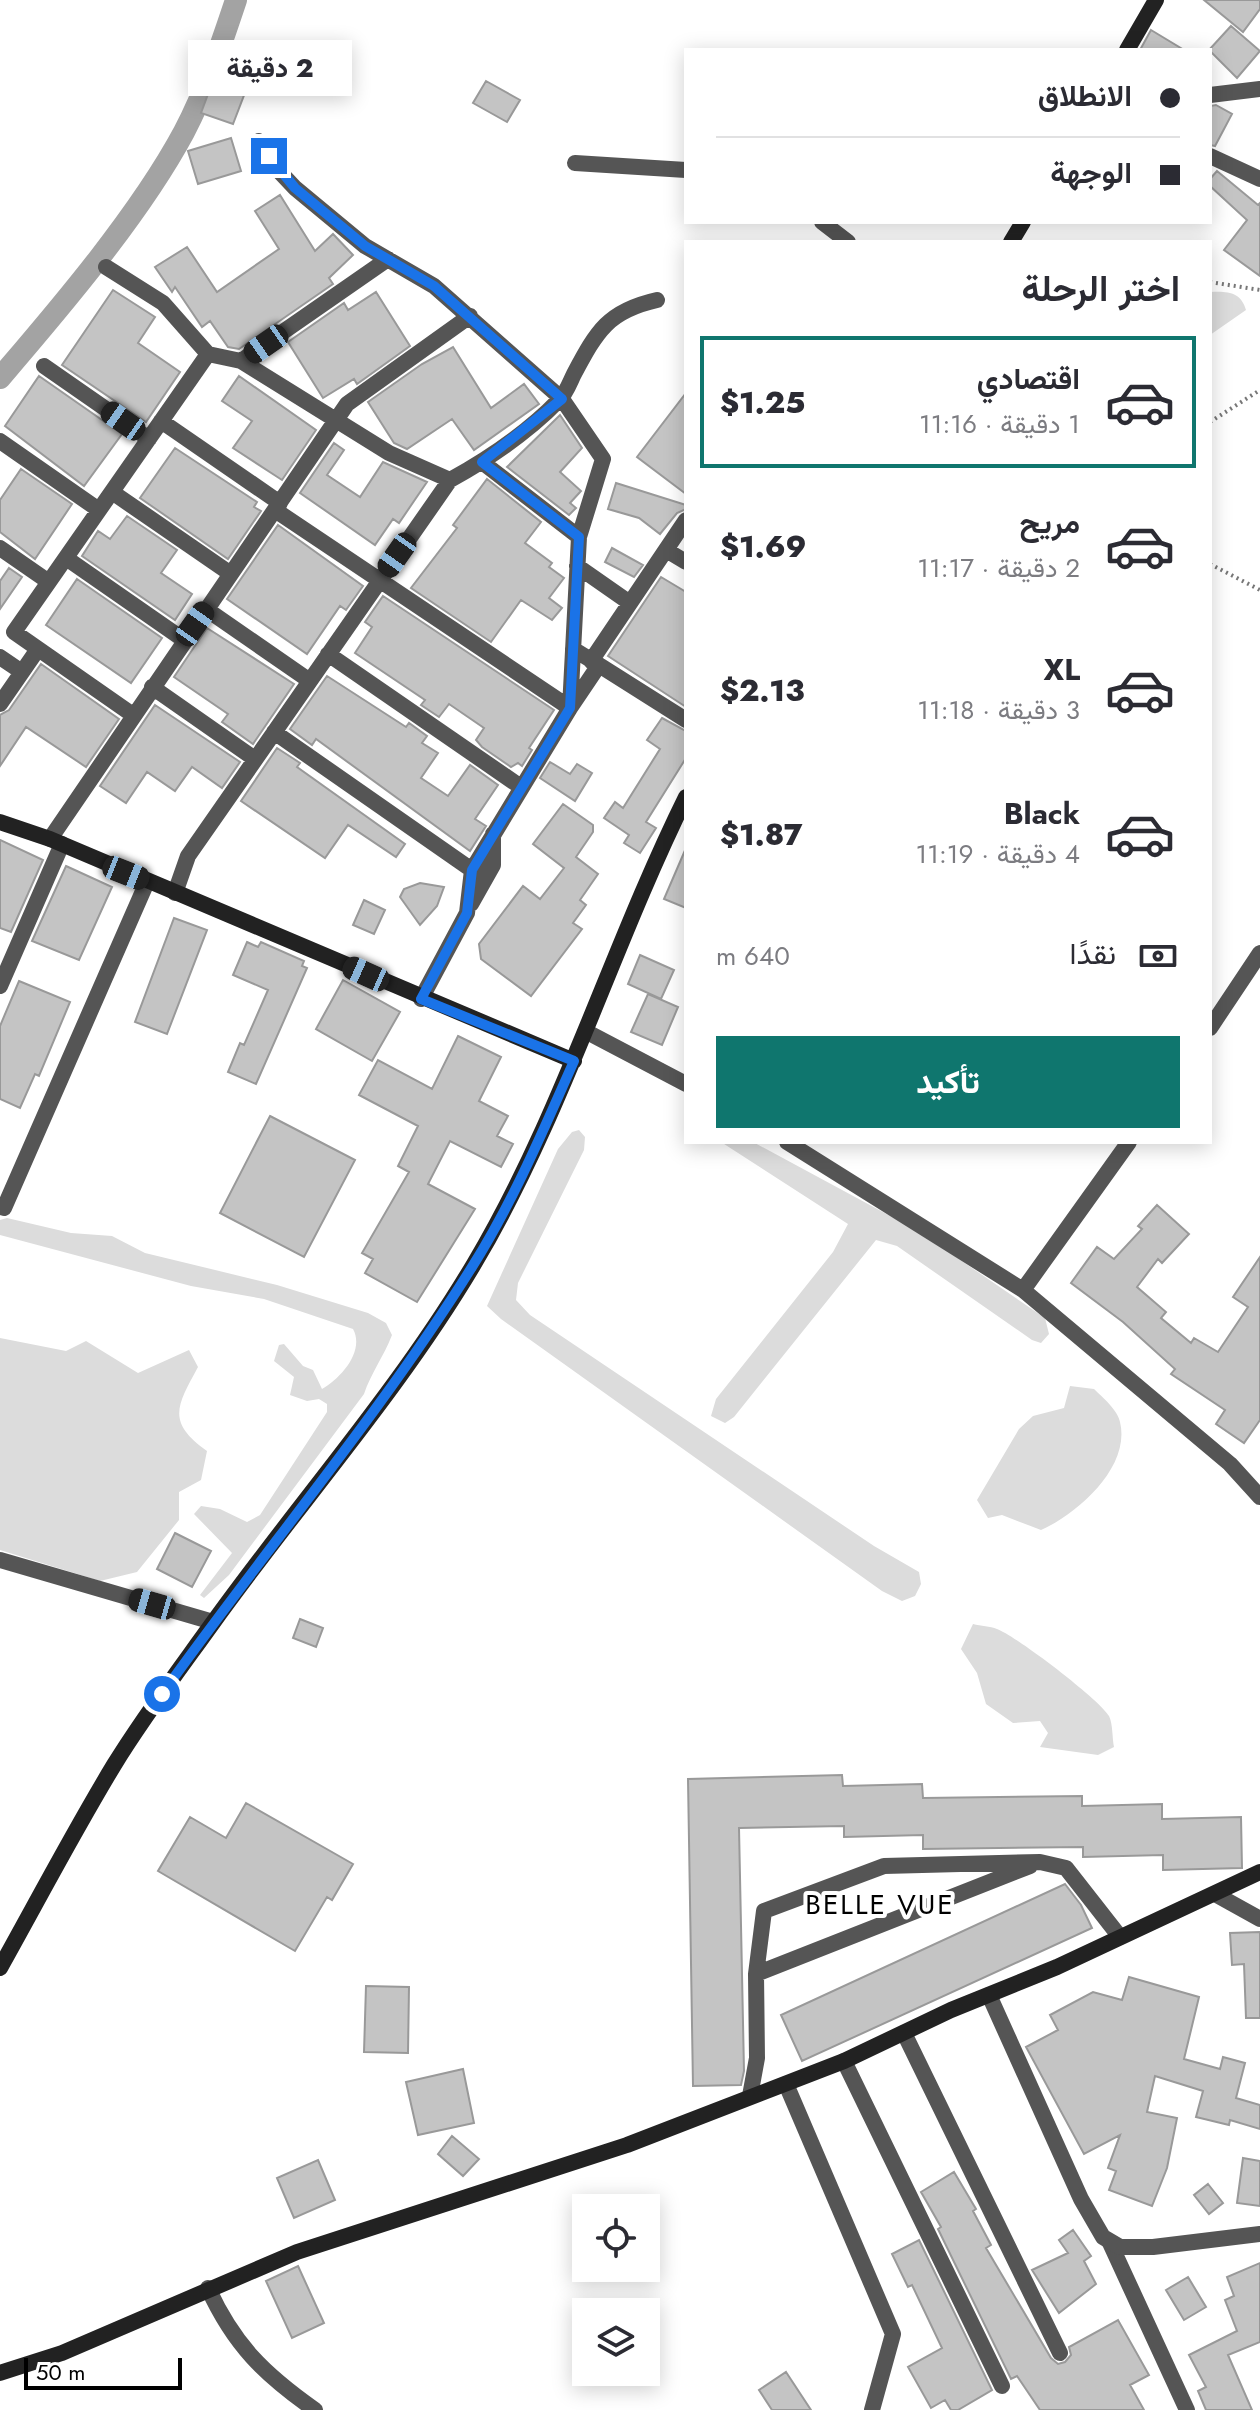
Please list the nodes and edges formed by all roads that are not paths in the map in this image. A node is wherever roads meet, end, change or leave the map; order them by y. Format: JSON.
{"nodes":[{"id":1,"x":1156,"y":0,"type":"edge"},
{"id":2,"x":1128,"y":48,"type":"edge"},
{"id":3,"x":1260,"y":89,"type":"edge"},
{"id":4,"x":1212,"y":95,"type":"edge"},
{"id":5,"x":259,"y":141,"type":"dead end"},
{"id":6,"x":1212,"y":157,"type":"edge"},
{"id":7,"x":575,"y":163,"type":"dead end"},
{"id":8,"x":684,"y":170,"type":"edge"},
{"id":9,"x":1260,"y":179,"type":"edge"},
{"id":10,"x":825,"y":224,"type":"edge"},
{"id":11,"x":845,"y":240,"type":"edge"},
{"id":12,"x":388,"y":259,"type":"junction"},
{"id":13,"x":106,"y":267,"type":"dead end"},
{"id":14,"x":657,"y":300,"type":"dead end"},
{"id":15,"x":470,"y":316,"type":"junction"},
{"id":16,"x":208,"y":354,"type":"junction"},
{"id":17,"x":241,"y":361,"type":"junction"},
{"id":18,"x":44,"y":366,"type":"dead end"},
{"id":19,"x":562,"y":399,"type":"junction"},
{"id":20,"x":161,"y":421,"type":"junction"},
{"id":21,"x":336,"y":422,"type":"junction"},
{"id":22,"x":149,"y":439,"type":"junction"},
{"id":23,"x":0,"y":441,"type":"edge"},
{"id":24,"x":482,"y":462,"type":"junction"},
{"id":25,"x":450,"y":480,"type":"junction"},
{"id":26,"x":112,"y":492,"type":"junction"},
{"id":27,"x":277,"y":507,"type":"junction"},
{"id":28,"x":99,"y":510,"type":"junction"},
{"id":29,"x":684,"y":523,"type":"edge"},
{"id":30,"x":579,"y":537,"type":"junction"},
{"id":31,"x":0,"y":548,"type":"edge"},
{"id":32,"x":666,"y":550,"type":"junction"},
{"id":33,"x":66,"y":558,"type":"junction"},
{"id":34,"x":684,"y":561,"type":"edge"},
{"id":35,"x":577,"y":566,"type":"junction"},
{"id":36,"x":231,"y":574,"type":"junction"},
{"id":37,"x":380,"y":580,"type":"junction"},
{"id":38,"x":49,"y":582,"type":"junction"},
{"id":39,"x":630,"y":603,"type":"junction"},
{"id":40,"x":206,"y":609,"type":"junction"},
{"id":41,"x":14,"y":632,"type":"junction"},
{"id":42,"x":184,"y":640,"type":"junction"},
{"id":43,"x":38,"y":649,"type":"junction"},
{"id":44,"x":573,"y":649,"type":"junction"},
{"id":45,"x":328,"y":654,"type":"junction"},
{"id":46,"x":0,"y":655,"type":"edge"},
{"id":47,"x":595,"y":663,"type":"junction"},
{"id":48,"x":22,"y":672,"type":"junction"},
{"id":49,"x":310,"y":681,"type":"junction"},
{"id":50,"x":152,"y":687,"type":"junction"},
{"id":51,"x":0,"y":704,"type":"edge"},
{"id":52,"x":570,"y":708,"type":"junction"},
{"id":53,"x":133,"y":715,"type":"junction"},
{"id":54,"x":684,"y":719,"type":"edge"},
{"id":55,"x":274,"y":732,"type":"junction"},
{"id":56,"x":255,"y":759,"type":"junction"},
{"id":57,"x":521,"y":787,"type":"junction"},
{"id":58,"x":684,"y":801,"type":"edge"},
{"id":59,"x":0,"y":822,"type":"edge"},
{"id":60,"x":493,"y":834,"type":"junction"},
{"id":61,"x":56,"y":841,"type":"junction"},
{"id":62,"x":472,"y":870,"type":"junction"},
{"id":63,"x":147,"y":882,"type":"junction"},
{"id":64,"x":175,"y":893,"type":"junction"},
{"id":65,"x":467,"y":913,"type":"junction"},
{"id":66,"x":1260,"y":953,"type":"edge"},
{"id":67,"x":0,"y":986,"type":"edge"},
{"id":68,"x":421,"y":999,"type":"junction"},
{"id":69,"x":1212,"y":1025,"type":"edge"},
{"id":70,"x":587,"y":1032,"type":"junction"},
{"id":71,"x":574,"y":1061,"type":"junction"},
{"id":72,"x":684,"y":1083,"type":"edge"},
{"id":73,"x":790,"y":1144,"type":"edge"},
{"id":74,"x":1128,"y":1144,"type":"edge"},
{"id":75,"x":4,"y":1208,"type":"dead end"},
{"id":76,"x":1023,"y":1290,"type":"junction"},
{"id":77,"x":1260,"y":1497,"type":"edge"},
{"id":78,"x":0,"y":1560,"type":"edge"},
{"id":79,"x":213,"y":1622,"type":"junction"},
{"id":80,"x":1040,"y":1862,"type":"junction"},
{"id":81,"x":1260,"y":1872,"type":"edge"},
{"id":82,"x":1215,"y":1894,"type":"junction"},
{"id":83,"x":1260,"y":1919,"type":"edge"},
{"id":84,"x":1120,"y":1937,"type":"junction"},
{"id":85,"x":0,"y":1968,"type":"edge"},
{"id":86,"x":756,"y":1974,"type":"junction"},
{"id":87,"x":989,"y":1995,"type":"junction"},
{"id":88,"x":904,"y":2033,"type":"junction"},
{"id":89,"x":844,"y":2061,"type":"junction"},
{"id":90,"x":786,"y":2084,"type":"junction"},
{"id":91,"x":750,"y":2096,"type":"junction"},
{"id":92,"x":1260,"y":2234,"type":"edge"},
{"id":93,"x":1110,"y":2243,"type":"junction"},
{"id":94,"x":208,"y":2288,"type":"junction"},
{"id":95,"x":1060,"y":2353,"type":"dead end"},
{"id":96,"x":0,"y":2373,"type":"edge"},
{"id":97,"x":1002,"y":2386,"type":"dead end"},
{"id":98,"x":315,"y":2410,"type":"edge"},
{"id":99,"x":872,"y":2410,"type":"edge"},
{"id":100,"x":1187,"y":2410,"type":"edge"}],
"edges":[{"from":1,"to":2,"type":"main road"},
{"from":3,"to":4,"type":"street"},
{"from":5,"to":12,"type":"street"},
{"from":6,"to":9,"type":"street"},
{"from":7,"to":8,"type":"street"},
{"from":10,"to":11,"type":"street"},
{"from":12,"to":15,"type":"street"},
{"from":12,"to":17,"type":"street"},
{"from":13,"to":16,"type":"street"},
{"from":14,"to":19,"type":"street"},
{"from":15,"to":19,"type":"street"},
{"from":15,"to":21,"type":"street"},
{"from":16,"to":17,"type":"street"},
{"from":16,"to":20,"type":"street"},
{"from":17,"to":21,"type":"street"},
{"from":18,"to":22,"type":"street"},
{"from":19,"to":24,"type":"street"},
{"from":19,"to":30,"type":"street"},
{"from":20,"to":22,"type":"street"},
{"from":20,"to":27,"type":"street"},
{"from":21,"to":25,"type":"street"},
{"from":21,"to":27,"type":"street"},
{"from":22,"to":26,"type":"street"},
{"from":23,"to":28,"type":"street"},
{"from":24,"to":25,"type":"street"},
{"from":24,"to":30,"type":"street"},
{"from":25,"to":37,"type":"street"},
{"from":26,"to":28,"type":"street"},
{"from":26,"to":36,"type":"street"},
{"from":27,"to":36,"type":"street"},
{"from":27,"to":37,"type":"street"},
{"from":28,"to":33,"type":"street"},
{"from":29,"to":32,"type":"street"},
{"from":30,"to":35,"type":"street"},
{"from":31,"to":38,"type":"street"},
{"from":32,"to":34,"type":"street"},
{"from":32,"to":39,"type":"street"},
{"from":33,"to":38,"type":"street"},
{"from":33,"to":42,"type":"street"},
{"from":35,"to":39,"type":"street"},
{"from":35,"to":44,"type":"street"},
{"from":36,"to":40,"type":"street"},
{"from":37,"to":45,"type":"street"},
{"from":37,"to":52,"type":"street"},
{"from":38,"to":41,"type":"street"},
{"from":39,"to":47,"type":"street"},
{"from":40,"to":42,"type":"street"},
{"from":40,"to":49,"type":"street"},
{"from":41,"to":43,"type":"street"},
{"from":41,"to":46,"type":"street"},
{"from":42,"to":50,"type":"street"},
{"from":43,"to":48,"type":"street"},
{"from":43,"to":53,"type":"street"},
{"from":44,"to":47,"type":"street"},
{"from":44,"to":52,"type":"street"},
{"from":45,"to":49,"type":"street"},
{"from":45,"to":57,"type":"street"},
{"from":46,"to":48,"type":"street"},
{"from":47,"to":52,"type":"street"},
{"from":47,"to":54,"type":"street"},
{"from":48,"to":51,"type":"street"},
{"from":49,"to":55,"type":"street"},
{"from":50,"to":53,"type":"street"},
{"from":50,"to":56,"type":"street"},
{"from":52,"to":57,"type":"street"},
{"from":53,"to":61,"type":"street"},
{"from":55,"to":56,"type":"street"},
{"from":55,"to":62,"type":"street"},
{"from":56,"to":64,"type":"street"},
{"from":57,"to":60,"type":"street"},
{"from":58,"to":70,"type":"main road"},
{"from":59,"to":61,"type":"main road"},
{"from":60,"to":62,"type":"street"},
{"from":60,"to":65,"type":"street"},
{"from":61,"to":63,"type":"main road"},
{"from":61,"to":67,"type":"street"},
{"from":62,"to":65,"type":"street"},
{"from":63,"to":64,"type":"main road"},
{"from":63,"to":75,"type":"street"},
{"from":64,"to":68,"type":"main road"},
{"from":65,"to":68,"type":"street"},
{"from":66,"to":69,"type":"street"},
{"from":68,"to":71,"type":"main road"},
{"from":70,"to":71,"type":"main road"},
{"from":70,"to":72,"type":"street"},
{"from":71,"to":79,"type":"main road"},
{"from":73,"to":76,"type":"street"},
{"from":74,"to":76,"type":"street"},
{"from":76,"to":77,"type":"street"},
{"from":78,"to":79,"type":"street"},
{"from":79,"to":85,"type":"main road"},
{"from":80,"to":84,"type":"street"},
{"from":80,"to":86,"type":"street"},
{"from":80,"to":86,"type":"street"},
{"from":81,"to":82,"type":"main road"},
{"from":82,"to":83,"type":"street"},
{"from":82,"to":84,"type":"main road"},
{"from":84,"to":87,"type":"main road"},
{"from":86,"to":91,"type":"street"},
{"from":87,"to":88,"type":"main road"},
{"from":87,"to":93,"type":"street"},
{"from":88,"to":89,"type":"main road"},
{"from":88,"to":95,"type":"street"},
{"from":89,"to":90,"type":"main road"},
{"from":89,"to":97,"type":"street"},
{"from":90,"to":91,"type":"main road"},
{"from":90,"to":99,"type":"street"},
{"from":91,"to":94,"type":"main road"},
{"from":92,"to":93,"type":"street"},
{"from":93,"to":100,"type":"street"},
{"from":94,"to":96,"type":"main road"},
{"from":94,"to":98,"type":"street"}]}
